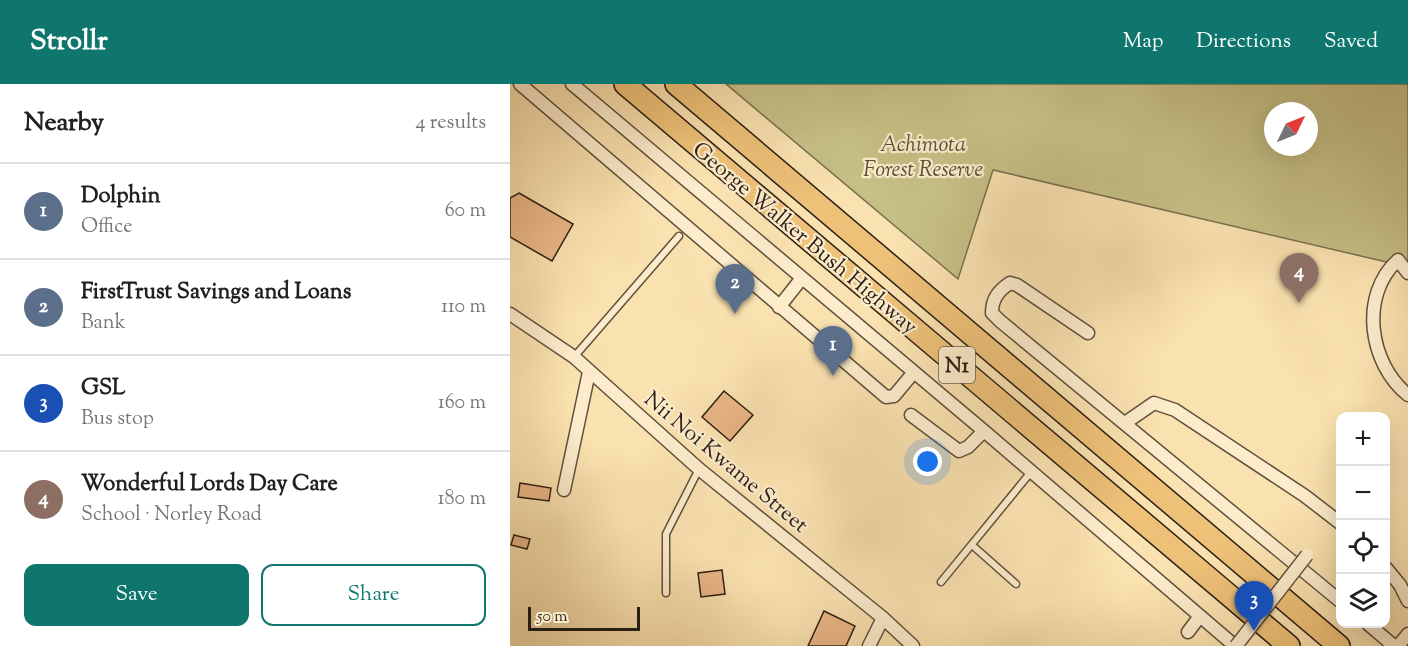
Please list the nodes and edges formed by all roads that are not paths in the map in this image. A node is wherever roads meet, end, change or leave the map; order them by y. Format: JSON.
{"nodes":[{"id":1,"x":520,"y":84,"type":"edge"},
{"id":2,"x":573,"y":84,"type":"edge"},
{"id":3,"x":625,"y":84,"type":"edge"},
{"id":4,"x":676,"y":84,"type":"edge"},
{"id":5,"x":679,"y":236,"type":"dead end"},
{"id":6,"x":1408,"y":273,"type":"edge"},
{"id":7,"x":802,"y":278,"type":"junction"},
{"id":8,"x":779,"y":307,"type":"junction"},
{"id":9,"x":510,"y":314,"type":"edge"},
{"id":10,"x":1088,"y":333,"type":"dead end"},
{"id":11,"x":574,"y":357,"type":"junction"},
{"id":12,"x":590,"y":372,"type":"junction"},
{"id":13,"x":914,"y":372,"type":"junction"},
{"id":14,"x":1408,"y":396,"type":"edge"},
{"id":15,"x":911,"y":415,"type":"dead end"},
{"id":16,"x":1125,"y":423,"type":"junction"},
{"id":17,"x":984,"y":431,"type":"junction"},
{"id":18,"x":699,"y":469,"type":"junction"},
{"id":19,"x":1031,"y":472,"type":"junction"},
{"id":20,"x":564,"y":490,"type":"dead end"},
{"id":21,"x":1337,"y":520,"type":"edge"},
{"id":22,"x":972,"y":545,"type":"junction"},
{"id":23,"x":1307,"y":555,"type":"dead end"},
{"id":24,"x":1390,"y":573,"type":"edge"},
{"id":25,"x":941,"y":582,"type":"dead end"},
{"id":26,"x":1016,"y":584,"type":"dead end"},
{"id":27,"x":666,"y":593,"type":"dead end"},
{"id":28,"x":1336,"y":596,"type":"edge"},
{"id":29,"x":1408,"y":601,"type":"edge"},
{"id":30,"x":1200,"y":616,"type":"junction"},
{"id":31,"x":883,"y":618,"type":"junction"},
{"id":32,"x":1373,"y":628,"type":"edge"},
{"id":33,"x":1188,"y":632,"type":"dead end"},
{"id":34,"x":1408,"y":634,"type":"edge"},
{"id":35,"x":869,"y":646,"type":"edge"},
{"id":36,"x":913,"y":646,"type":"edge"},
{"id":37,"x":1236,"y":646,"type":"edge"},
{"id":38,"x":1289,"y":646,"type":"edge"},
{"id":39,"x":1339,"y":646,"type":"edge"},
{"id":40,"x":1396,"y":646,"type":"edge"}],
"edges":[{"from":1,"to":8,"type":"street"},
{"from":2,"to":7,"type":"street"},
{"from":3,"to":38,"type":"highway","name":"George Walker Bush Highway","number":"N1"},
{"from":4,"to":39,"type":"highway","name":"George Walker Bush Highway","number":"N1"},
{"from":5,"to":11,"type":"lane"},
{"from":6,"to":14,"type":"street"},
{"from":7,"to":8,"type":"street"},
{"from":7,"to":13,"type":"street"},
{"from":8,"to":13,"type":"street"},
{"from":9,"to":11,"type":"street","name":"Nii Noi Kwame Street"},
{"from":10,"to":16,"type":"street"},
{"from":11,"to":12,"type":"street","name":"Nii Noi Kwame Street"},
{"from":12,"to":18,"type":"street","name":"Nii Noi Kwame Street"},
{"from":12,"to":20,"type":"street"},
{"from":13,"to":17,"type":"street"},
{"from":15,"to":17,"type":"street"},
{"from":16,"to":21,"type":"street"},
{"from":16,"to":28,"type":"street"},
{"from":17,"to":19,"type":"street"},
{"from":18,"to":27,"type":"lane"},
{"from":18,"to":31,"type":"street","name":"Nii Noi Kwame Street"},
{"from":19,"to":22,"type":"lane"},
{"from":19,"to":30,"type":"street"},
{"from":22,"to":25,"type":"lane"},
{"from":22,"to":26,"type":"lane"},
{"from":23,"to":37,"type":"street","bridge":true},
{"from":24,"to":29,"type":"street"},
{"from":30,"to":33,"type":"street"},
{"from":30,"to":37,"type":"street"},
{"from":31,"to":35,"type":"street"},
{"from":31,"to":36,"type":"street","name":"Nii Noi Kwame Street"},
{"from":32,"to":40,"type":"street"},
{"from":34,"to":40,"type":"street"}]}
